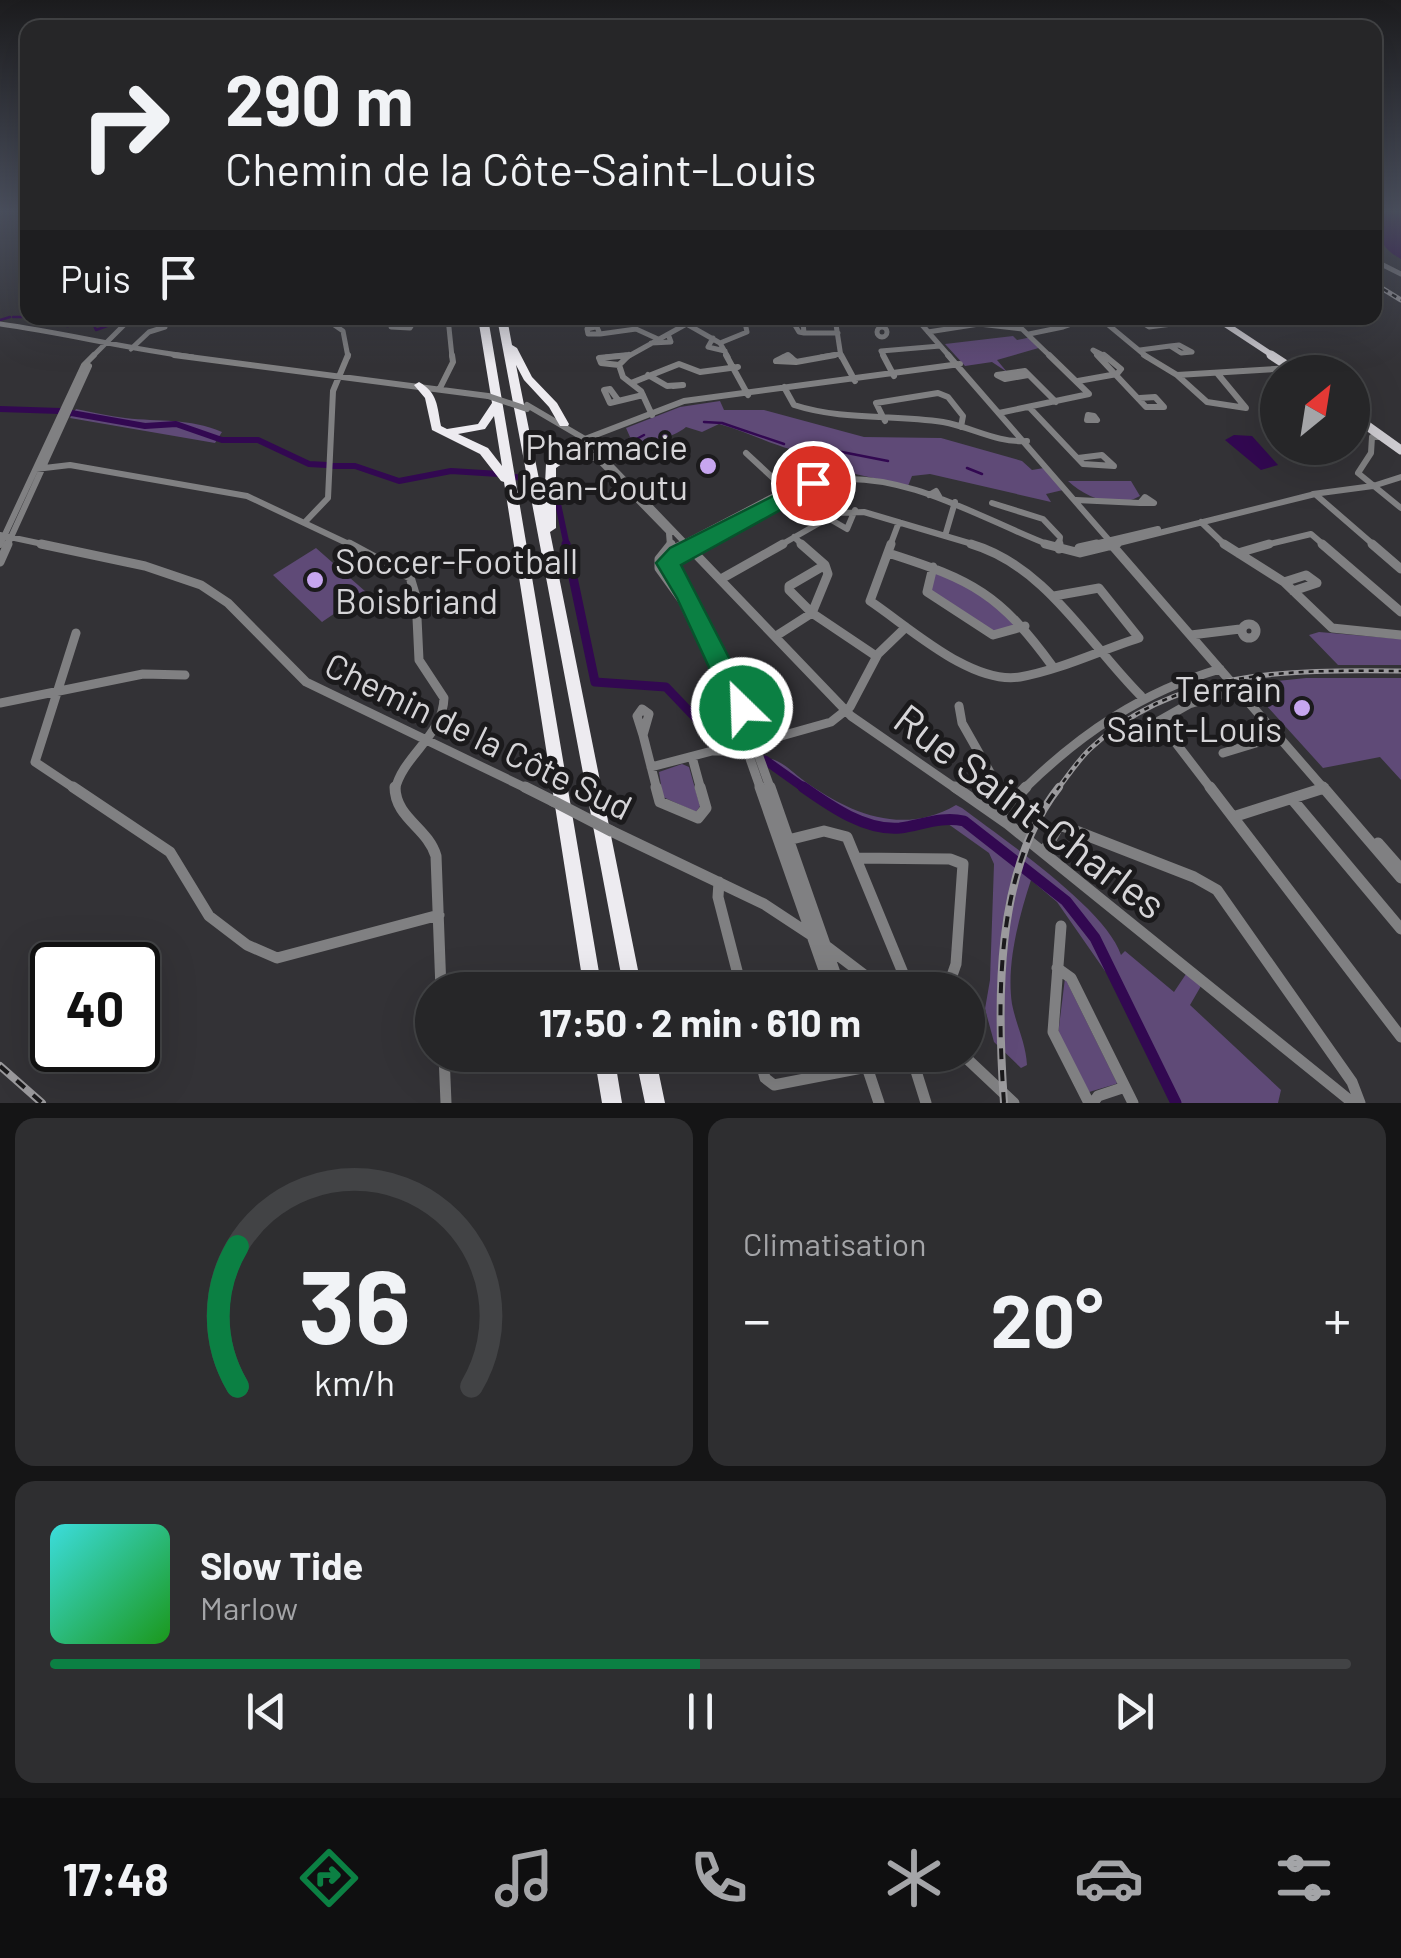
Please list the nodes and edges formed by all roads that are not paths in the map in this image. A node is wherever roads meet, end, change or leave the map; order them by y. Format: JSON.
{"nodes":[{"id":1,"x":0,"y":324,"type":"edge"},
{"id":2,"x":124,"y":325,"type":"edge"},
{"id":3,"x":159,"y":325,"type":"edge"},
{"id":4,"x":332,"y":325,"type":"edge"},
{"id":5,"x":449,"y":325,"type":"edge"},
{"id":6,"x":484,"y":325,"type":"edge"},
{"id":7,"x":503,"y":325,"type":"edge"},
{"id":8,"x":595,"y":325,"type":"edge"},
{"id":9,"x":678,"y":325,"type":"edge"},
{"id":10,"x":692,"y":325,"type":"edge"},
{"id":11,"x":693,"y":325,"type":"edge"},
{"id":12,"x":746,"y":325,"type":"edge"},
{"id":13,"x":836,"y":325,"type":"edge"},
{"id":14,"x":924,"y":325,"type":"edge"},
{"id":15,"x":973,"y":325,"type":"edge"},
{"id":16,"x":1012,"y":325,"type":"edge"},
{"id":17,"x":1061,"y":325,"type":"edge"},
{"id":18,"x":1069,"y":325,"type":"edge"},
{"id":19,"x":1109,"y":325,"type":"edge"},
{"id":20,"x":1145,"y":325,"type":"edge"},
{"id":21,"x":1166,"y":325,"type":"edge"},
{"id":22,"x":1228,"y":325,"type":"edge"},
{"id":23,"x":1160,"y":326,"type":"joint"},
{"id":24,"x":1063,"y":327,"type":"junction"},
{"id":25,"x":804,"y":332,"type":"dead end"},
{"id":26,"x":929,"y":332,"type":"junction"},
{"id":27,"x":838,"y":334,"type":"junction"},
{"id":28,"x":1028,"y":334,"type":"junction"},
{"id":29,"x":713,"y":338,"type":"junction"},
{"id":30,"x":506,"y":339,"type":"junction"},
{"id":31,"x":654,"y":341,"type":"junction"},
{"id":32,"x":722,"y":342,"type":"junction"},
{"id":33,"x":104,"y":345,"type":"junction"},
{"id":34,"x":940,"y":346,"type":"junction"},
{"id":35,"x":1170,"y":346,"type":"dead end"},
{"id":36,"x":119,"y":348,"type":"junction"},
{"id":37,"x":131,"y":349,"type":"junction"},
{"id":38,"x":1140,"y":350,"type":"junction"},
{"id":39,"x":725,"y":352,"type":"junction"},
{"id":40,"x":840,"y":354,"type":"junction"},
{"id":41,"x":629,"y":355,"type":"junction"},
{"id":42,"x":1270,"y":355,"type":"edge"},
{"id":43,"x":94,"y":356,"type":"junction"},
{"id":44,"x":797,"y":362,"type":"dead end"},
{"id":45,"x":620,"y":366,"type":"junction"},
{"id":46,"x":960,"y":366,"type":"junction"},
{"id":47,"x":736,"y":367,"type":"junction"},
{"id":48,"x":1260,"y":371,"type":"edge"},
{"id":49,"x":1217,"y":373,"type":"junction"},
{"id":50,"x":648,"y":374,"type":"junction"},
{"id":51,"x":1116,"y":374,"type":"junction"},
{"id":52,"x":894,"y":375,"type":"junction"},
{"id":53,"x":1028,"y":375,"type":"dead end"},
{"id":54,"x":1176,"y":375,"type":"junction"},
{"id":55,"x":342,"y":376,"type":"junction"},
{"id":56,"x":376,"y":380,"type":"junction"},
{"id":57,"x":854,"y":380,"type":"junction"},
{"id":58,"x":1078,"y":381,"type":"junction"},
{"id":59,"x":632,"y":383,"type":"junction"},
{"id":60,"x":418,"y":386,"type":"joint"},
{"id":61,"x":674,"y":386,"type":"dead end"},
{"id":62,"x":437,"y":389,"type":"junction"},
{"id":63,"x":784,"y":389,"type":"junction"},
{"id":64,"x":749,"y":393,"type":"junction"},
{"id":65,"x":643,"y":395,"type":"junction"},
{"id":66,"x":491,"y":397,"type":"junction"},
{"id":67,"x":1076,"y":398,"type":"junction"},
{"id":68,"x":1140,"y":398,"type":"dead end"},
{"id":69,"x":618,"y":400,"type":"dead end"},
{"id":70,"x":1056,"y":402,"type":"junction"},
{"id":71,"x":535,"y":407,"type":"junction"},
{"id":72,"x":1029,"y":407,"type":"junction"},
{"id":73,"x":65,"y":412,"type":"junction"},
{"id":74,"x":1001,"y":413,"type":"junction"},
{"id":75,"x":651,"y":414,"type":"junction"},
{"id":76,"x":1094,"y":416,"type":"dead end"},
{"id":77,"x":885,"y":422,"type":"junction"},
{"id":78,"x":564,"y":424,"type":"joint"},
{"id":79,"x":1370,"y":426,"type":"edge"},
{"id":80,"x":961,"y":427,"type":"junction"},
{"id":81,"x":1370,"y":431,"type":"edge"},
{"id":82,"x":1377,"y":438,"type":"junction"},
{"id":83,"x":585,"y":441,"type":"junction"},
{"id":84,"x":1026,"y":441,"type":"junction"},
{"id":85,"x":1401,"y":448,"type":"edge"},
{"id":86,"x":746,"y":453,"type":"dead end"},
{"id":87,"x":560,"y":456,"type":"junction"},
{"id":88,"x":596,"y":457,"type":"junction"},
{"id":89,"x":1078,"y":458,"type":"dead end"},
{"id":90,"x":40,"y":468,"type":"junction"},
{"id":91,"x":829,"y":478,"type":"junction"},
{"id":92,"x":1400,"y":478,"type":"edge"},
{"id":93,"x":510,"y":486,"type":"junction"},
{"id":94,"x":1373,"y":486,"type":"junction"},
{"id":95,"x":788,"y":491,"type":"junction"},
{"id":96,"x":1315,"y":494,"type":"junction"},
{"id":97,"x":1078,"y":500,"type":"junction"},
{"id":98,"x":644,"y":502,"type":"junction"},
{"id":99,"x":992,"y":503,"type":"dead end"},
{"id":100,"x":954,"y":504,"type":"junction"},
{"id":101,"x":1140,"y":504,"type":"dead end"},
{"id":102,"x":1401,"y":508,"type":"edge"},
{"id":103,"x":855,"y":510,"type":"junction"},
{"id":104,"x":748,"y":513,"type":"junction"},
{"id":105,"x":828,"y":518,"type":"junction"},
{"id":106,"x":1199,"y":520,"type":"junction"},
{"id":107,"x":306,"y":521,"type":"junction"},
{"id":108,"x":899,"y":522,"type":"junction"},
{"id":109,"x":673,"y":532,"type":"junction"},
{"id":110,"x":701,"y":535,"type":"junction"},
{"id":111,"x":794,"y":536,"type":"junction"},
{"id":112,"x":944,"y":536,"type":"junction"},
{"id":113,"x":1116,"y":543,"type":"junction"},
{"id":114,"x":26,"y":544,"type":"junction"},
{"id":115,"x":687,"y":545,"type":"junction"},
{"id":116,"x":3,"y":546,"type":"edge"},
{"id":117,"x":1060,"y":547,"type":"junction"},
{"id":118,"x":666,"y":553,"type":"junction"},
{"id":119,"x":888,"y":554,"type":"junction"},
{"id":120,"x":1238,"y":554,"type":"junction"},
{"id":121,"x":550,"y":560,"type":"junction"},
{"id":122,"x":825,"y":565,"type":"junction"},
{"id":123,"x":933,"y":568,"type":"junction"},
{"id":124,"x":1401,"y":569,"type":"edge"},
{"id":125,"x":721,"y":579,"type":"junction"},
{"id":126,"x":1284,"y":582,"type":"junction"},
{"id":127,"x":1293,"y":591,"type":"junction"},
{"id":128,"x":1054,"y":596,"type":"junction"},
{"id":129,"x":1401,"y":612,"type":"edge"},
{"id":130,"x":812,"y":613,"type":"junction"},
{"id":131,"x":694,"y":617,"type":"junction"},
{"id":132,"x":906,"y":626,"type":"junction"},
{"id":133,"x":1025,"y":626,"type":"junction"},
{"id":134,"x":1240,"y":629,"type":"dead end"},
{"id":135,"x":76,"y":634,"type":"dead end"},
{"id":136,"x":1193,"y":635,"type":"junction"},
{"id":137,"x":776,"y":636,"type":"junction"},
{"id":138,"x":1401,"y":636,"type":"edge"},
{"id":139,"x":1099,"y":653,"type":"junction"},
{"id":140,"x":876,"y":656,"type":"junction"},
{"id":141,"x":1054,"y":667,"type":"junction"},
{"id":142,"x":1222,"y":668,"type":"junction"},
{"id":143,"x":184,"y":675,"type":"dead end"},
{"id":144,"x":1240,"y":689,"type":"junction"},
{"id":145,"x":57,"y":692,"type":"junction"},
{"id":146,"x":1142,"y":696,"type":"junction"},
{"id":147,"x":0,"y":703,"type":"edge"},
{"id":148,"x":959,"y":706,"type":"dead end"},
{"id":149,"x":845,"y":711,"type":"junction"},
{"id":150,"x":643,"y":735,"type":"dead end"},
{"id":151,"x":1281,"y":736,"type":"junction"},
{"id":152,"x":427,"y":738,"type":"junction"},
{"id":153,"x":751,"y":746,"type":"junction"},
{"id":154,"x":1223,"y":754,"type":"dead end"},
{"id":155,"x":692,"y":756,"type":"junction"},
{"id":156,"x":650,"y":767,"type":"junction"},
{"id":157,"x":1326,"y":788,"type":"junction"},
{"id":158,"x":1292,"y":799,"type":"junction"},
{"id":159,"x":1009,"y":806,"type":"junction"},
{"id":160,"x":999,"y":816,"type":"junction"},
{"id":161,"x":1233,"y":817,"type":"junction"},
{"id":162,"x":784,"y":841,"type":"junction"},
{"id":163,"x":1044,"y":852,"type":"junction"},
{"id":164,"x":856,"y":858,"type":"junction"},
{"id":165,"x":1400,"y":874,"type":"edge"},
{"id":166,"x":719,"y":882,"type":"junction"},
{"id":167,"x":800,"y":899,"type":"junction"},
{"id":168,"x":782,"y":915,"type":"junction"},
{"id":169,"x":438,"y":916,"type":"junction"},
{"id":170,"x":1061,"y":926,"type":"dead end"},
{"id":171,"x":1401,"y":929,"type":"edge"},
{"id":172,"x":812,"y":936,"type":"junction"},
{"id":173,"x":826,"y":946,"type":"junction"},
{"id":174,"x":1058,"y":968,"type":"junction"},
{"id":175,"x":440,"y":972,"type":"edge"},
{"id":176,"x":590,"y":972,"type":"edge"},
{"id":177,"x":630,"y":972,"type":"edge"},
{"id":178,"x":737,"y":972,"type":"edge"},
{"id":179,"x":825,"y":972,"type":"edge"},
{"id":180,"x":837,"y":972,"type":"edge"},
{"id":181,"x":862,"y":972,"type":"edge"},
{"id":182,"x":903,"y":972,"type":"edge"},
{"id":183,"x":952,"y":972,"type":"edge"},
{"id":184,"x":1401,"y":1037,"type":"edge"},
{"id":185,"x":445,"y":1072,"type":"edge"},
{"id":186,"x":607,"y":1072,"type":"edge"},
{"id":187,"x":649,"y":1072,"type":"edge"},
{"id":188,"x":763,"y":1072,"type":"edge"},
{"id":189,"x":819,"y":1072,"type":"edge"},
{"id":190,"x":868,"y":1072,"type":"edge"},
{"id":191,"x":916,"y":1072,"type":"edge"},
{"id":192,"x":981,"y":1072,"type":"edge"},
{"id":193,"x":1125,"y":1087,"type":"junction"},
{"id":194,"x":446,"y":1103,"type":"edge"},
{"id":195,"x":612,"y":1103,"type":"edge"},
{"id":196,"x":654,"y":1103,"type":"edge"},
{"id":197,"x":879,"y":1103,"type":"edge"},
{"id":198,"x":926,"y":1103,"type":"edge"},
{"id":199,"x":1014,"y":1103,"type":"edge"},
{"id":200,"x":1091,"y":1103,"type":"edge"},
{"id":201,"x":1133,"y":1103,"type":"edge"},
{"id":202,"x":1357,"y":1103,"type":"edge"}],
"edges":[{"from":1,"to":33,"type":"street"},
{"from":2,"to":33,"type":"street"},
{"from":3,"to":37,"type":"street"},
{"from":4,"to":55,"type":"street"},
{"from":5,"to":62,"type":"street"},
{"from":6,"to":66,"type":"highway"},
{"from":7,"to":30,"type":"highway"},
{"from":8,"to":31,"type":"street"},
{"from":9,"to":31,"type":"street"},
{"from":10,"to":29,"type":"street"},
{"from":11,"to":32,"type":"street"},
{"from":12,"to":32,"type":"street"},
{"from":13,"to":27,"type":"street"},
{"from":14,"to":26,"type":"street"},
{"from":15,"to":26,"type":"street"},
{"from":16,"to":28,"type":"street"},
{"from":17,"to":24,"type":"street"},
{"from":18,"to":24,"type":"street"},
{"from":19,"to":38,"type":"street"},
{"from":20,"to":23,"type":"street"},
{"from":21,"to":23,"type":"street"},
{"from":22,"to":42,"type":"main road"},
{"from":24,"to":28,"type":"street"},
{"from":25,"to":27,"type":"street"},
{"from":26,"to":34,"type":"street"},
{"from":26,"to":46,"type":"street"},
{"from":27,"to":40,"type":"street"},
{"from":28,"to":58,"type":"street"},
{"from":29,"to":32,"type":"street"},
{"from":29,"to":39,"type":"street"},
{"from":30,"to":71,"type":"highway"},
{"from":30,"to":121,"type":"highway"},
{"from":31,"to":41,"type":"street"},
{"from":32,"to":39,"type":"street"},
{"from":32,"to":47,"type":"street"},
{"from":33,"to":36,"type":"street"},
{"from":33,"to":43,"type":"street"},
{"from":33,"to":73,"type":"street"},
{"from":34,"to":46,"type":"street"},
{"from":34,"to":52,"type":"street"},
{"from":35,"to":38,"type":"street"},
{"from":36,"to":37,"type":"street"},
{"from":36,"to":43,"type":"street"},
{"from":37,"to":55,"type":"street"},
{"from":38,"to":54,"type":"street"},
{"from":39,"to":47,"type":"street"},
{"from":40,"to":44,"type":"street"},
{"from":40,"to":57,"type":"street"},
{"from":41,"to":45,"type":"street"},
{"from":41,"to":45,"type":"street"},
{"from":43,"to":73,"type":"street"},
{"from":45,"to":59,"type":"street"},
{"from":46,"to":52,"type":"street"},
{"from":46,"to":74,"type":"street"},
{"from":47,"to":50,"type":"street"},
{"from":47,"to":64,"type":"street"},
{"from":48,"to":49,"type":"street"},
{"from":49,"to":54,"type":"street"},
{"from":49,"to":54,"type":"street"},
{"from":50,"to":59,"type":"street"},
{"from":50,"to":61,"type":"street"},
{"from":51,"to":51,"type":"street"},
{"from":51,"to":58,"type":"street"},
{"from":51,"to":68,"type":"street"},
{"from":52,"to":57,"type":"street"},
{"from":53,"to":70,"type":"street"},
{"from":55,"to":56,"type":"street"},
{"from":55,"to":107,"type":"street"},
{"from":56,"to":60,"type":"street"},
{"from":56,"to":62,"type":"street","name":"Rue Saint-Charles"},
{"from":57,"to":63,"type":"street"},
{"from":58,"to":67,"type":"street"},
{"from":59,"to":65,"type":"street"},
{"from":60,"to":62,"type":"highway"},
{"from":62,"to":66,"type":"street","name":"Rue Saint-Charles"},
{"from":62,"to":66,"type":"highway"},
{"from":62,"to":93,"type":"highway"},
{"from":63,"to":64,"type":"street"},
{"from":63,"to":77,"type":"street"},
{"from":64,"to":75,"type":"street"},
{"from":65,"to":69,"type":"street"},
{"from":65,"to":75,"type":"street"},
{"from":66,"to":71,"type":"street","name":"Rue Saint-Charles","bridge":true},
{"from":66,"to":93,"type":"highway"},
{"from":67,"to":70,"type":"street"},
{"from":67,"to":76,"type":"street"},
{"from":70,"to":72,"type":"street"},
{"from":71,"to":78,"type":"highway"},
{"from":71,"to":83,"type":"street","name":"Rue Saint-Charles"},
{"from":72,"to":74,"type":"street"},
{"from":72,"to":89,"type":"street"},
{"from":73,"to":90,"type":"street"},
{"from":74,"to":84,"type":"street"},
{"from":75,"to":83,"type":"street"},
{"from":77,"to":80,"type":"street"},
{"from":77,"to":80,"type":"street"},
{"from":78,"to":83,"type":"street","name":"Rue Saint-Charles"},
{"from":79,"to":85,"type":"main road"},
{"from":80,"to":84,"type":"street"},
{"from":81,"to":82,"type":"main road"},
{"from":82,"to":85,"type":"main road"},
{"from":82,"to":94,"type":"street"},
{"from":83,"to":87,"type":"highway"},
{"from":83,"to":88,"type":"street","name":"Rue Saint-Charles"},
{"from":83,"to":98,"type":"street","name":"Rue Saint-Charles"},
{"from":84,"to":97,"type":"street"},
{"from":86,"to":95,"type":"street"},
{"from":87,"to":88,"type":"highway"},
{"from":87,"to":121,"type":"highway"},
{"from":88,"to":98,"type":"street","name":"Rue Saint-Charles"},
{"from":90,"to":107,"type":"street"},
{"from":90,"to":116,"type":"street"},
{"from":91,"to":95,"type":"street"},
{"from":91,"to":100,"type":"street"},
{"from":91,"to":100,"type":"street"},
{"from":92,"to":94,"type":"street"},
{"from":93,"to":176,"type":"highway"},
{"from":94,"to":96,"type":"street"},
{"from":94,"to":102,"type":"street"},
{"from":95,"to":104,"type":"street"},
{"from":96,"to":106,"type":"street"},
{"from":96,"to":124,"type":"street"},
{"from":97,"to":101,"type":"street"},
{"from":97,"to":113,"type":"street"},
{"from":98,"to":109,"type":"street","name":"Rue Saint-Charles"},
{"from":99,"to":117,"type":"street"},
{"from":100,"to":112,"type":"street"},
{"from":100,"to":117,"type":"street"},
{"from":103,"to":105,"type":"street"},
{"from":103,"to":105,"type":"street"},
{"from":103,"to":108,"type":"street"},
{"from":104,"to":110,"type":"street"},
{"from":104,"to":115,"type":"street"},
{"from":105,"to":111,"type":"street"},
{"from":106,"to":113,"type":"street"},
{"from":106,"to":120,"type":"street"},
{"from":107,"to":152,"type":"street"},
{"from":108,"to":112,"type":"street"},
{"from":108,"to":119,"type":"street"},
{"from":109,"to":110,"type":"street"},
{"from":109,"to":115,"type":"street","name":"Rue Saint-Charles"},
{"from":109,"to":118,"type":"street"},
{"from":110,"to":115,"type":"street"},
{"from":111,"to":122,"type":"street"},
{"from":111,"to":125,"type":"street"},
{"from":112,"to":128,"type":"street"},
{"from":113,"to":117,"type":"street"},
{"from":113,"to":136,"type":"street"},
{"from":114,"to":116,"type":"street"},
{"from":114,"to":116,"type":"street","name":"Chemin de la Côte Sud"},
{"from":114,"to":152,"type":"street","name":"Chemin de la Côte Sud"},
{"from":115,"to":118,"type":"street"},
{"from":115,"to":125,"type":"street","name":"Rue Saint-Charles"},
{"from":115,"to":131,"type":"street"},
{"from":118,"to":131,"type":"street"},
{"from":119,"to":123,"type":"street"},
{"from":119,"to":132,"type":"street"},
{"from":120,"to":126,"type":"street"},
{"from":120,"to":129,"type":"street"},
{"from":121,"to":177,"type":"highway"},
{"from":122,"to":130,"type":"street"},
{"from":122,"to":130,"type":"street"},
{"from":123,"to":133,"type":"street"},
{"from":123,"to":133,"type":"street"},
{"from":125,"to":137,"type":"street","name":"Rue Saint-Charles"},
{"from":126,"to":127,"type":"street"},
{"from":126,"to":127,"type":"street"},
{"from":127,"to":138,"type":"street"},
{"from":128,"to":139,"type":"street"},
{"from":128,"to":139,"type":"street"},
{"from":130,"to":137,"type":"street"},
{"from":130,"to":140,"type":"street"},
{"from":131,"to":153,"type":"street"},
{"from":132,"to":140,"type":"street"},
{"from":132,"to":141,"type":"street"},
{"from":133,"to":141,"type":"street"},
{"from":134,"to":136,"type":"street"},
{"from":135,"to":145,"type":"street"},
{"from":136,"to":142,"type":"street"},
{"from":137,"to":149,"type":"street","name":"Rue Saint-Charles"},
{"from":139,"to":141,"type":"street"},
{"from":139,"to":146,"type":"street"},
{"from":140,"to":149,"type":"street"},
{"from":142,"to":144,"type":"street"},
{"from":142,"to":146,"type":"street"},
{"from":143,"to":145,"type":"street"},
{"from":144,"to":151,"type":"street"},
{"from":144,"to":161,"type":"street"},
{"from":145,"to":147,"type":"street"},
{"from":145,"to":169,"type":"street"},
{"from":146,"to":159,"type":"street"},
{"from":148,"to":159,"type":"street"},
{"from":149,"to":153,"type":"street"},
{"from":149,"to":160,"type":"street","name":"Rue Saint-Charles"},
{"from":150,"to":156,"type":"street"},
{"from":151,"to":154,"type":"street"},
{"from":151,"to":157,"type":"street"},
{"from":152,"to":166,"type":"street","name":"Chemin de la Côte Sud","bridge":true},
{"from":152,"to":169,"type":"street"},
{"from":153,"to":155,"type":"street"},
{"from":153,"to":162,"type":"street"},
{"from":155,"to":156,"type":"street"},
{"from":155,"to":156,"type":"street"},
{"from":157,"to":158,"type":"street"},
{"from":157,"to":165,"type":"street"},
{"from":158,"to":161,"type":"street"},
{"from":158,"to":171,"type":"street"},
{"from":159,"to":160,"type":"street"},
{"from":160,"to":163,"type":"street","name":"Rue Saint-Charles"},
{"from":161,"to":184,"type":"street"},
{"from":162,"to":164,"type":"street"},
{"from":162,"to":167,"type":"street"},
{"from":162,"to":173,"type":"street"},
{"from":163,"to":202,"type":"street","name":"Rue Saint-Charles"},
{"from":163,"to":202,"type":"street"},
{"from":164,"to":182,"type":"street"},
{"from":164,"to":183,"type":"street"},
{"from":166,"to":168,"type":"street","name":"Chemin de la Côte Sud"},
{"from":166,"to":178,"type":"street"},
{"from":167,"to":168,"type":"street"},
{"from":167,"to":172,"type":"street"},
{"from":168,"to":172,"type":"street","name":"Chemin de la Côte Sud"},
{"from":169,"to":175,"type":"street"},
{"from":170,"to":174,"type":"street"},
{"from":172,"to":173,"type":"street","name":"Chemin de la Côte Sud"},
{"from":172,"to":179,"type":"street"},
{"from":173,"to":180,"type":"street"},
{"from":173,"to":181,"type":"street","name":"Chemin de la Côte Sud"},
{"from":174,"to":193,"type":"street"},
{"from":174,"to":200,"type":"street"},
{"from":185,"to":194,"type":"street"},
{"from":186,"to":195,"type":"highway"},
{"from":187,"to":196,"type":"highway"},
{"from":188,"to":189,"type":"street"},
{"from":190,"to":197,"type":"street"},
{"from":191,"to":198,"type":"street"},
{"from":192,"to":199,"type":"street"},
{"from":193,"to":200,"type":"street"},
{"from":193,"to":201,"type":"street"}]}
